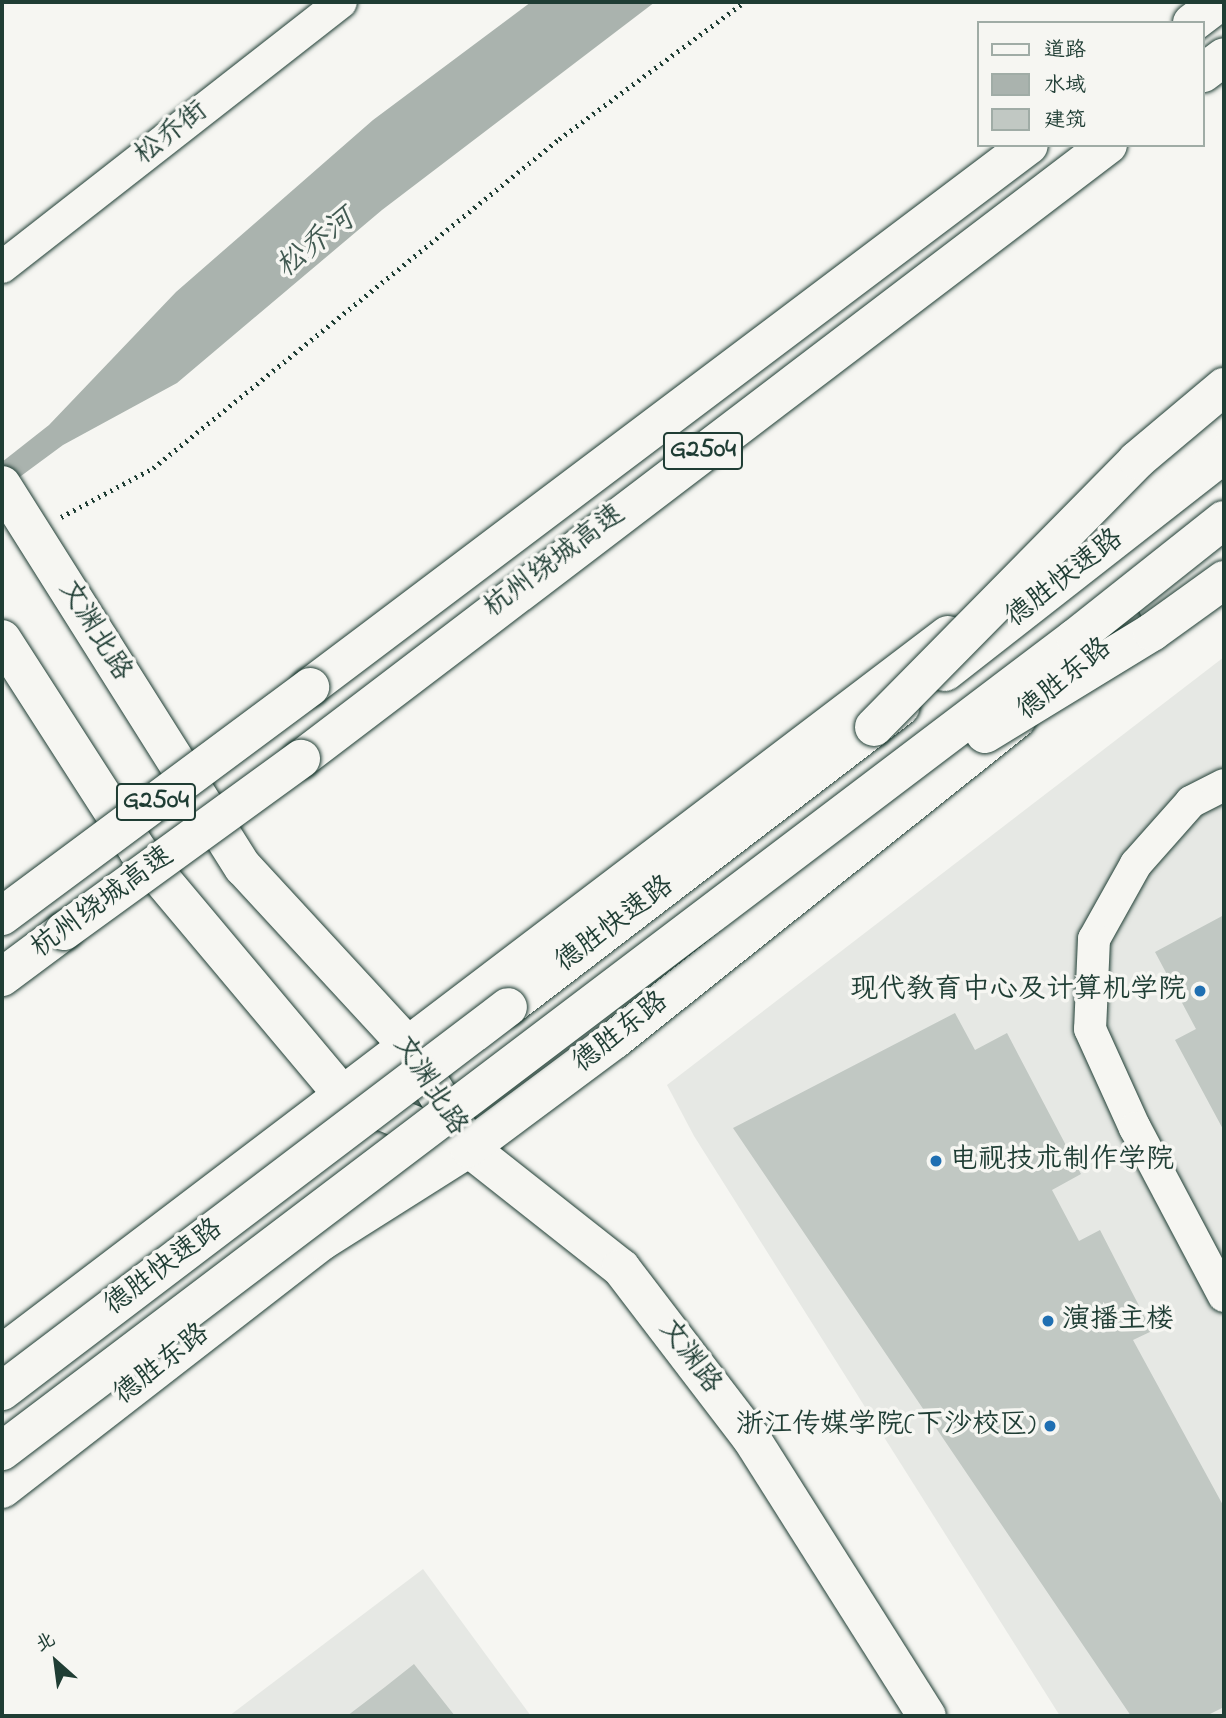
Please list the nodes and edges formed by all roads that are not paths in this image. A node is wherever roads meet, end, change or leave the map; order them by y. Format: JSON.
{"nodes":[{"id":1,"x":341,"y":2,"type":"edge"},
{"id":2,"x":1220,"y":2,"type":"edge"},
{"id":3,"x":1195,"y":21,"type":"edge"},
{"id":4,"x":1224,"y":57,"type":"edge"},
{"id":5,"x":1205,"y":71,"type":"edge"},
{"id":6,"x":1026,"y":147,"type":"edge"},
{"id":7,"x":1105,"y":147,"type":"edge"},
{"id":8,"x":2,"y":267,"type":"edge"},
{"id":9,"x":1224,"y":387,"type":"edge"},
{"id":10,"x":1224,"y":418,"type":"edge"},
{"id":11,"x":1224,"y":454,"type":"edge"},
{"id":12,"x":2,"y":485,"type":"edge"},
{"id":13,"x":1224,"y":520,"type":"edge"},
{"id":14,"x":1224,"y":554,"type":"edge"},
{"id":15,"x":1224,"y":580,"type":"edge"},
{"id":16,"x":2,"y":639,"type":"edge"},
{"id":17,"x":874,"y":727,"type":"junction"},
{"id":18,"x":1224,"y":785,"type":"edge"},
{"id":19,"x":792,"y":852,"type":"junction"},
{"id":20,"x":2,"y":916,"type":"edge"},
{"id":21,"x":2,"y":977,"type":"edge"},
{"id":22,"x":407,"y":1045,"type":"junction"},
{"id":23,"x":343,"y":1095,"type":"junction"},
{"id":24,"x":469,"y":1148,"type":"junction"},
{"id":25,"x":1224,"y":1296,"type":"edge"},
{"id":26,"x":2,"y":1354,"type":"edge"},
{"id":27,"x":2,"y":1391,"type":"edge"},
{"id":28,"x":2,"y":1451,"type":"edge"},
{"id":29,"x":2,"y":1489,"type":"edge"},
{"id":30,"x":927,"y":1716,"type":"edge"}],
"edges":[{"from":1,"to":8,"type":"street","name":"松乔街"},
{"from":2,"to":3,"type":"main road"},
{"from":4,"to":5,"type":"main road"},
{"from":6,"to":20,"type":"main road","name":"杭州绕城高速","number":"G2504","bridge":true},
{"from":7,"to":21,"type":"main road","name":"杭州绕城高速","number":"G2504","bridge":true},
{"from":9,"to":17,"type":"main road","bridge":true},
{"from":10,"to":22,"type":"main road"},
{"from":11,"to":17,"type":"main road","name":"德胜快速路","bridge":true},
{"from":12,"to":22,"type":"main road","name":"文渊北路"},
{"from":13,"to":19,"type":"main road","name":"德胜快速路","bridge":true},
{"from":14,"to":24,"type":"main road","name":"德胜东路"},
{"from":15,"to":19,"type":"main road","bridge":true},
{"from":16,"to":23,"type":"main road","name":"文渊北路"},
{"from":17,"to":27,"type":"main road","name":"德胜快速路","bridge":true},
{"from":18,"to":25,"type":"street"},
{"from":19,"to":28,"type":"main road","name":"德胜快速路","bridge":true},
{"from":22,"to":23,"type":"main road"},
{"from":22,"to":24,"type":"main road","name":"文渊北路"},
{"from":23,"to":24,"type":"main road","name":"文渊北路"},
{"from":23,"to":26,"type":"main road"},
{"from":24,"to":29,"type":"main road","name":"德胜东路"},
{"from":24,"to":30,"type":"main road","name":"文渊路"}]}
